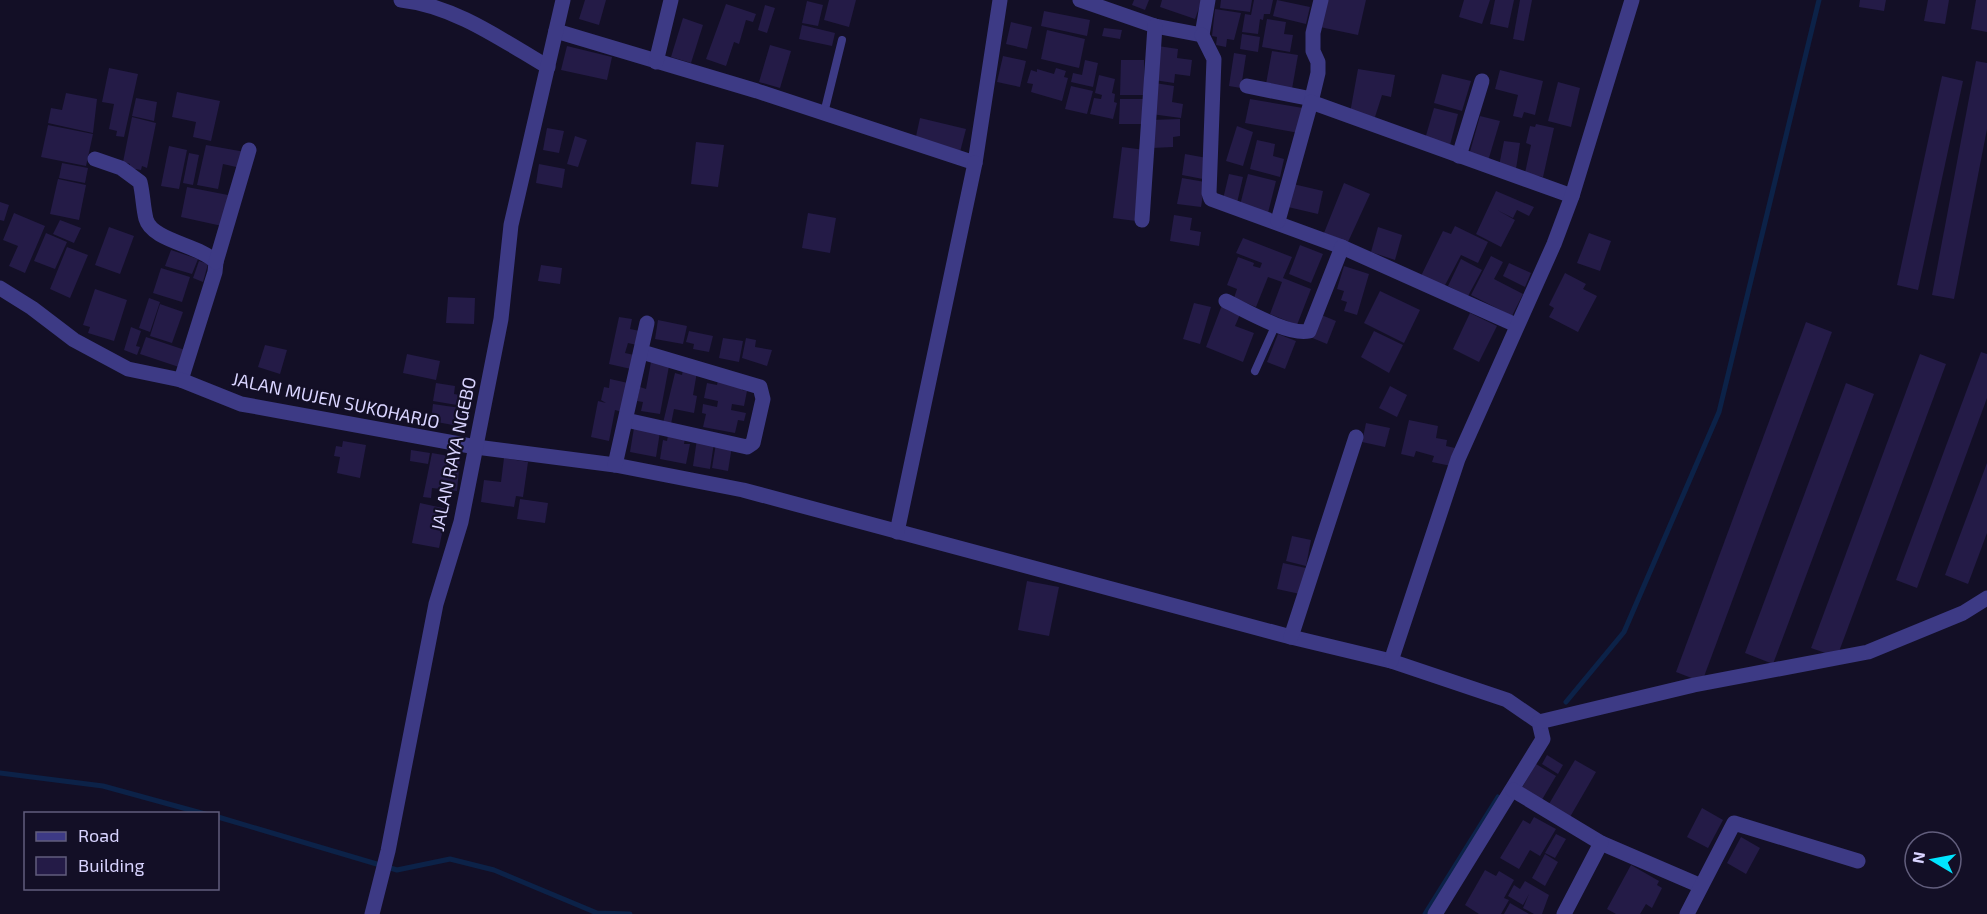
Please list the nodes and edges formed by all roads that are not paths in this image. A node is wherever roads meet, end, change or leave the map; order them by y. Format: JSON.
{"nodes":[{"id":1,"x":401,"y":0,"type":"edge"},
{"id":2,"x":563,"y":0,"type":"edge"},
{"id":3,"x":671,"y":0,"type":"edge"},
{"id":4,"x":1000,"y":0,"type":"edge"},
{"id":5,"x":1080,"y":0,"type":"edge"},
{"id":6,"x":1208,"y":0,"type":"edge"},
{"id":7,"x":1321,"y":0,"type":"edge"},
{"id":8,"x":1632,"y":0,"type":"edge"},
{"id":9,"x":1155,"y":26,"type":"junction"},
{"id":10,"x":556,"y":31,"type":"junction"},
{"id":11,"x":1202,"y":35,"type":"junction"},
{"id":12,"x":842,"y":40,"type":"dead end"},
{"id":13,"x":656,"y":62,"type":"junction"},
{"id":14,"x":548,"y":67,"type":"junction"},
{"id":15,"x":1482,"y":81,"type":"dead end"},
{"id":16,"x":1247,"y":86,"type":"dead end"},
{"id":17,"x":1312,"y":101,"type":"junction"},
{"id":18,"x":824,"y":113,"type":"junction"},
{"id":19,"x":249,"y":150,"type":"dead end"},
{"id":20,"x":1458,"y":156,"type":"junction"},
{"id":21,"x":95,"y":159,"type":"dead end"},
{"id":22,"x":975,"y":163,"type":"junction"},
{"id":23,"x":1572,"y":196,"type":"junction"},
{"id":24,"x":1142,"y":220,"type":"dead end"},
{"id":25,"x":1278,"y":221,"type":"junction"},
{"id":26,"x":1342,"y":247,"type":"junction"},
{"id":27,"x":216,"y":262,"type":"junction"},
{"id":28,"x":0,"y":288,"type":"edge"},
{"id":29,"x":1226,"y":301,"type":"dead end"},
{"id":30,"x":647,"y":323,"type":"dead end"},
{"id":31,"x":1276,"y":324,"type":"junction"},
{"id":32,"x":1516,"y":325,"type":"junction"},
{"id":33,"x":642,"y":352,"type":"junction"},
{"id":34,"x":1255,"y":371,"type":"dead end"},
{"id":35,"x":181,"y":380,"type":"junction"},
{"id":36,"x":626,"y":420,"type":"junction"},
{"id":37,"x":1356,"y":437,"type":"dead end"},
{"id":38,"x":476,"y":447,"type":"junction"},
{"id":39,"x":615,"y":465,"type":"junction"},
{"id":40,"x":897,"y":532,"type":"junction"},
{"id":41,"x":1987,"y":598,"type":"edge"},
{"id":42,"x":1291,"y":637,"type":"junction"},
{"id":43,"x":1391,"y":661,"type":"junction"},
{"id":44,"x":1539,"y":722,"type":"junction"},
{"id":45,"x":1513,"y":790,"type":"junction"},
{"id":46,"x":1601,"y":843,"type":"junction"},
{"id":47,"x":1858,"y":861,"type":"dead end"},
{"id":48,"x":1701,"y":886,"type":"junction"},
{"id":49,"x":372,"y":914,"type":"edge"},
{"id":50,"x":1435,"y":914,"type":"edge"},
{"id":51,"x":1564,"y":914,"type":"edge"},
{"id":52,"x":1687,"y":914,"type":"edge"}],
"edges":[{"from":1,"to":14,"type":"street"},
{"from":2,"to":10,"type":"street","name":"JALAN RAYA NGEBO"},
{"from":3,"to":13,"type":"street"},
{"from":4,"to":22,"type":"street"},
{"from":5,"to":9,"type":"street"},
{"from":6,"to":11,"type":"street"},
{"from":7,"to":17,"type":"street"},
{"from":8,"to":23,"type":"street"},
{"from":9,"to":11,"type":"street"},
{"from":9,"to":24,"type":"street"},
{"from":10,"to":13,"type":"street"},
{"from":10,"to":14,"type":"street","name":"JALAN RAYA NGEBO"},
{"from":11,"to":25,"type":"street"},
{"from":12,"to":18,"type":"lane"},
{"from":13,"to":18,"type":"street"},
{"from":14,"to":38,"type":"street","name":"JALAN RAYA NGEBO"},
{"from":15,"to":20,"type":"street"},
{"from":16,"to":17,"type":"street"},
{"from":17,"to":20,"type":"street"},
{"from":17,"to":25,"type":"street"},
{"from":18,"to":22,"type":"street"},
{"from":19,"to":27,"type":"street"},
{"from":20,"to":23,"type":"street"},
{"from":21,"to":27,"type":"street"},
{"from":22,"to":40,"type":"street"},
{"from":23,"to":32,"type":"street"},
{"from":25,"to":26,"type":"street"},
{"from":26,"to":31,"type":"street"},
{"from":26,"to":32,"type":"street"},
{"from":27,"to":35,"type":"street"},
{"from":28,"to":35,"type":"street","name":"JALAN MUJEN SUKOHARJO"},
{"from":29,"to":31,"type":"street"},
{"from":30,"to":33,"type":"street"},
{"from":31,"to":34,"type":"lane"},
{"from":32,"to":43,"type":"street"},
{"from":33,"to":36,"type":"street"},
{"from":33,"to":36,"type":"street"},
{"from":35,"to":38,"type":"street","name":"JALAN MUJEN SUKOHARJO"},
{"from":36,"to":39,"type":"street"},
{"from":37,"to":42,"type":"street"},
{"from":38,"to":39,"type":"street","name":"JALAN MUJEN SUKOHARJO"},
{"from":38,"to":49,"type":"street","name":"JALAN RAYA NGEBO"},
{"from":39,"to":40,"type":"street","name":"JALAN MUJEN SUKOHARJO"},
{"from":40,"to":42,"type":"street","name":"JALAN MUJEN SUKOHARJO"},
{"from":41,"to":44,"type":"street"},
{"from":42,"to":43,"type":"street","name":"JALAN MUJEN SUKOHARJO"},
{"from":43,"to":44,"type":"street","name":"JALAN MUJEN SUKOHARJO"},
{"from":44,"to":45,"type":"street"},
{"from":45,"to":46,"type":"street"},
{"from":45,"to":50,"type":"street"},
{"from":46,"to":48,"type":"street"},
{"from":46,"to":51,"type":"street"},
{"from":47,"to":48,"type":"street"},
{"from":48,"to":52,"type":"street"}]}
